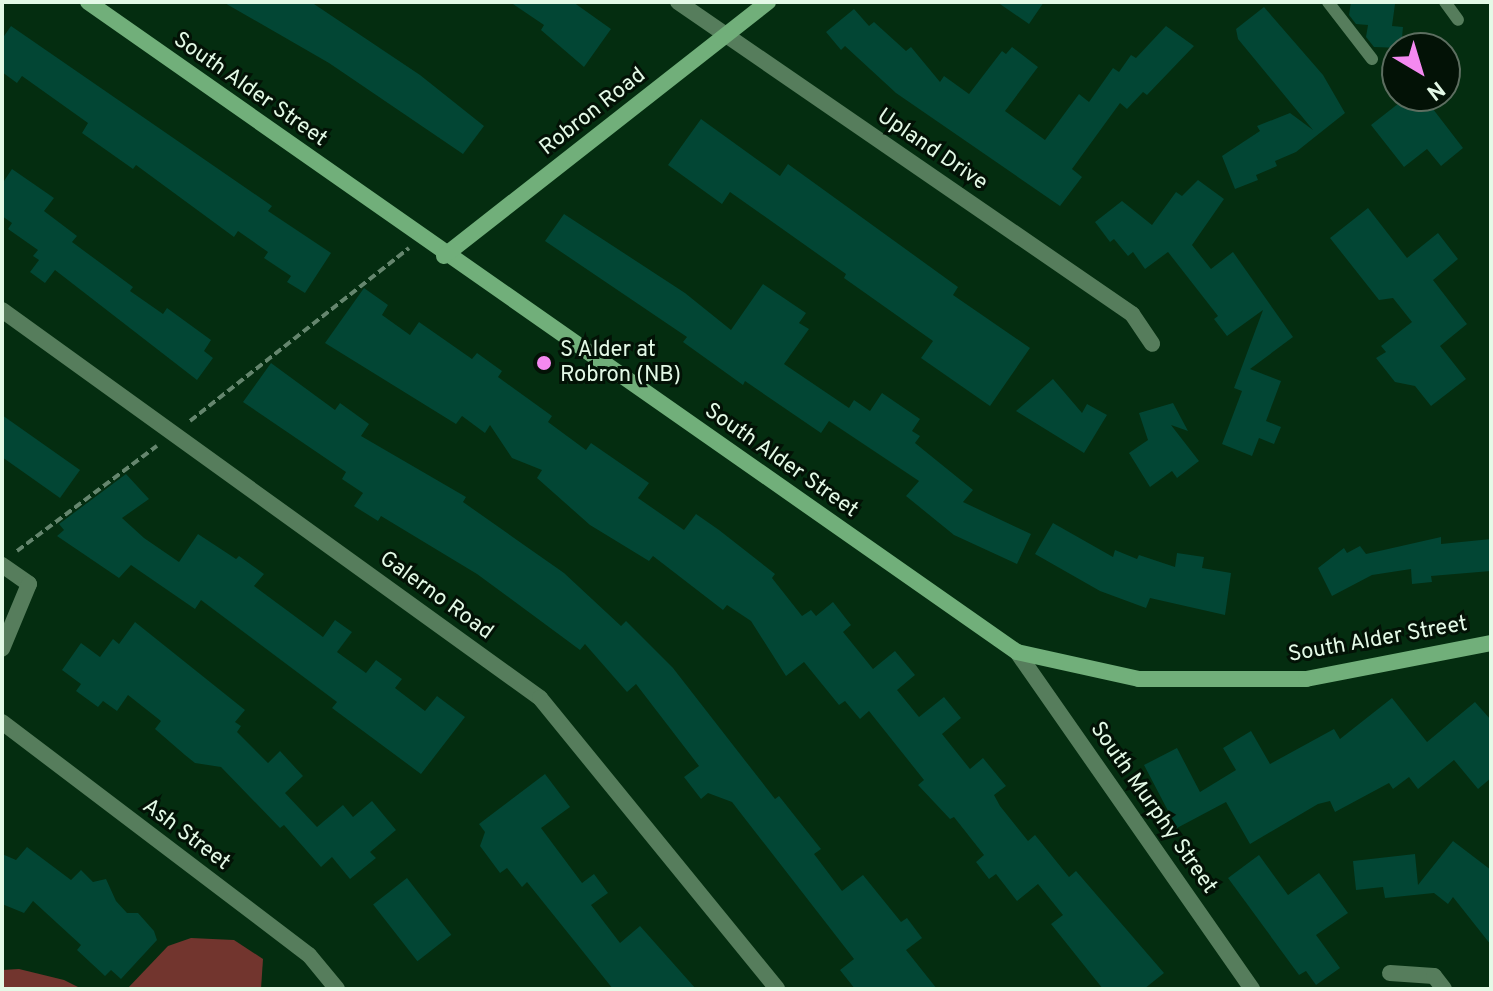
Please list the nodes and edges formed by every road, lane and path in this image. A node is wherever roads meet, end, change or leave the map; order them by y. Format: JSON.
{"nodes":[{"id":1,"x":88,"y":2,"type":"edge"},
{"id":2,"x":678,"y":2,"type":"edge"},
{"id":3,"x":768,"y":2,"type":"edge"},
{"id":4,"x":1328,"y":2,"type":"edge"},
{"id":5,"x":1445,"y":2,"type":"edge"},
{"id":6,"x":1458,"y":20,"type":"dead end"},
{"id":7,"x":726,"y":35,"type":"junction"},
{"id":8,"x":1372,"y":59,"type":"dead end"},
{"id":9,"x":421,"y":239,"type":"junction"},
{"id":10,"x":444,"y":256,"type":"junction"},
{"id":11,"x":2,"y":310,"type":"edge"},
{"id":12,"x":1152,"y":344,"type":"dead end"},
{"id":13,"x":174,"y":434,"type":"junction"},
{"id":14,"x":8,"y":559,"type":"edge"},
{"id":15,"x":1491,"y":643,"type":"edge"},
{"id":16,"x":2,"y":649,"type":"edge"},
{"id":17,"x":1017,"y":652,"type":"junction"},
{"id":18,"x":2,"y":722,"type":"edge"},
{"id":19,"x":1390,"y":973,"type":"dead end"},
{"id":20,"x":1245,"y":986,"type":"edge"},
{"id":21,"x":337,"y":989,"type":"edge"},
{"id":22,"x":777,"y":989,"type":"edge"},
{"id":23,"x":1444,"y":989,"type":"edge"}],
"edges":[{"from":1,"to":9,"type":"street","name":"South Alder Street"},
{"from":2,"to":7,"type":"street","name":"Upland Drive"},
{"from":3,"to":7,"type":"street","name":"Robron Road"},
{"from":4,"to":8,"type":"lane"},
{"from":5,"to":6,"type":"lane"},
{"from":7,"to":10,"type":"street","name":"Robron Road"},
{"from":7,"to":12,"type":"street","name":"Upland Drive"},
{"from":9,"to":10,"type":"street","name":"South Alder Street"},
{"from":9,"to":13,"type":"path"},
{"from":10,"to":17,"type":"street","name":"South Alder Street"},
{"from":11,"to":13,"type":"street","name":"Galerno Road"},
{"from":13,"to":14,"type":"path"},
{"from":13,"to":22,"type":"street","name":"Galerno Road"},
{"from":14,"to":16,"type":"street"},
{"from":15,"to":17,"type":"street","name":"South Alder Street"},
{"from":17,"to":20,"type":"street","name":"South Murphy Street"},
{"from":18,"to":21,"type":"street","name":"Ash Street"},
{"from":19,"to":23,"type":"street"}]}
